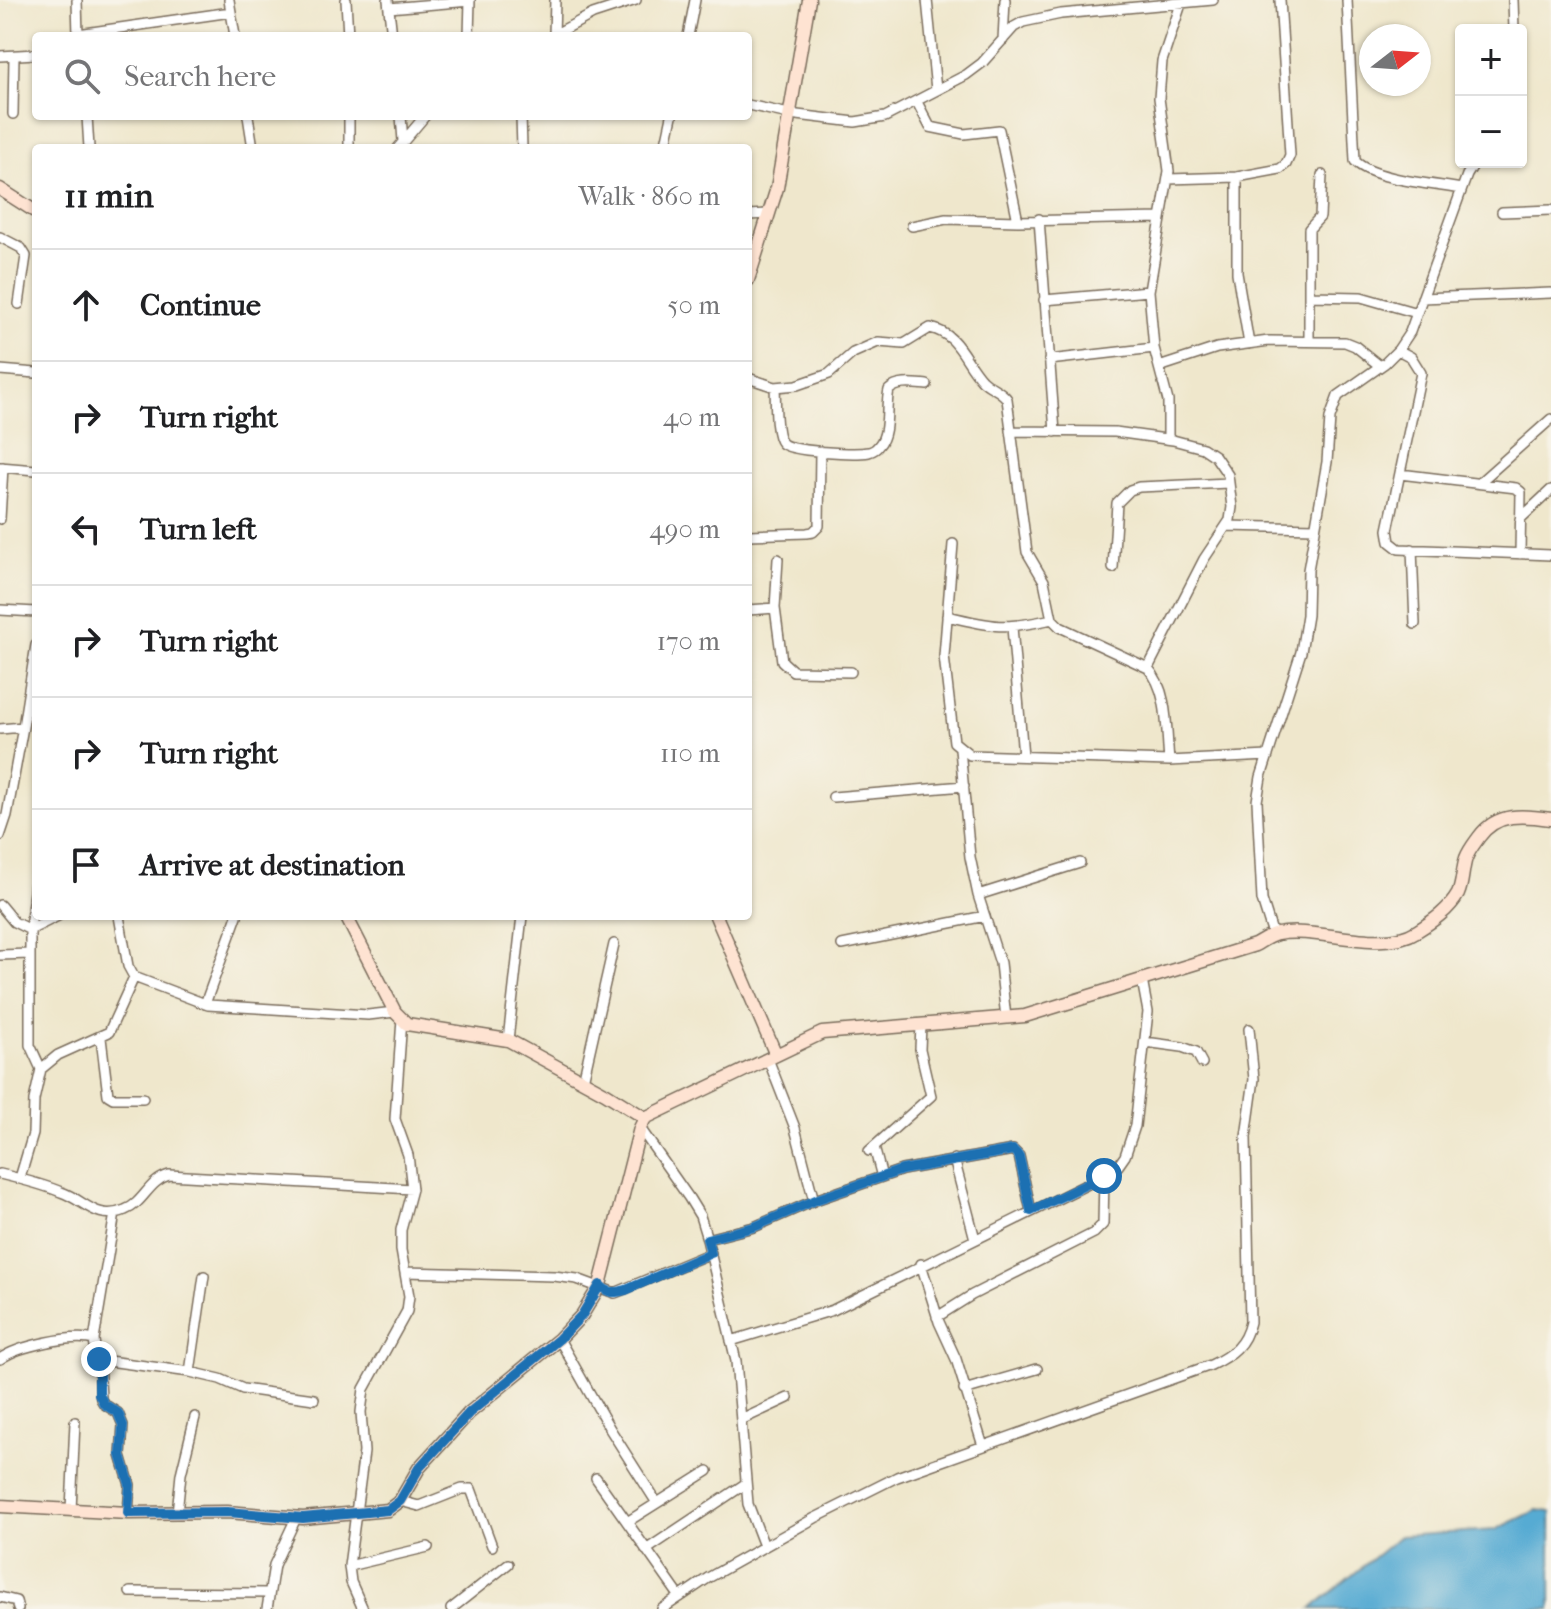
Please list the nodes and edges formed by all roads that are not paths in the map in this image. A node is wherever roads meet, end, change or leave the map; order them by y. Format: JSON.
{"nodes":[{"id":1,"x":77,"y":0,"type":"edge"},
{"id":2,"x":229,"y":0,"type":"edge"},
{"id":3,"x":346,"y":0,"type":"edge"},
{"id":4,"x":470,"y":0,"type":"edge"},
{"id":5,"x":555,"y":0,"type":"edge"},
{"id":6,"x":695,"y":0,"type":"edge"},
{"id":7,"x":809,"y":0,"type":"edge"},
{"id":8,"x":927,"y":0,"type":"edge"},
{"id":9,"x":1005,"y":0,"type":"edge"},
{"id":10,"x":1213,"y":0,"type":"edge"},
{"id":11,"x":1280,"y":0,"type":"edge"},
{"id":12,"x":1347,"y":0,"type":"edge"},
{"id":13,"x":1513,"y":0,"type":"edge"},
{"id":14,"x":632,"y":1,"type":"edge"},
{"id":15,"x":388,"y":4,"type":"edge"},
{"id":16,"x":1181,"y":4,"type":"junction"},
{"id":17,"x":1115,"y":5,"type":"edge"},
{"id":18,"x":231,"y":12,"type":"junction"},
{"id":19,"x":1514,"y":24,"type":"edge"},
{"id":20,"x":78,"y":32,"type":"edge"},
{"id":21,"x":98,"y":32,"type":"edge"},
{"id":22,"x":234,"y":32,"type":"edge"},
{"id":23,"x":348,"y":32,"type":"edge"},
{"id":24,"x":392,"y":32,"type":"edge"},
{"id":25,"x":469,"y":32,"type":"edge"},
{"id":26,"x":553,"y":32,"type":"edge"},
{"id":27,"x":559,"y":32,"type":"edge"},
{"id":28,"x":689,"y":32,"type":"edge"},
{"id":29,"x":1003,"y":40,"type":"junction"},
{"id":30,"x":32,"y":54,"type":"edge"},
{"id":31,"x":0,"y":56,"type":"edge"},
{"id":32,"x":14,"y":56,"type":"junction"},
{"id":33,"x":936,"y":90,"type":"junction"},
{"id":34,"x":917,"y":102,"type":"junction"},
{"id":35,"x":752,"y":106,"type":"edge"},
{"id":36,"x":13,"y":114,"type":"dead end"},
{"id":37,"x":789,"y":114,"type":"junction"},
{"id":38,"x":87,"y":120,"type":"edge"},
{"id":39,"x":249,"y":120,"type":"edge"},
{"id":40,"x":349,"y":120,"type":"edge"},
{"id":41,"x":401,"y":120,"type":"edge"},
{"id":42,"x":422,"y":120,"type":"edge"},
{"id":43,"x":521,"y":120,"type":"edge"},
{"id":44,"x":671,"y":120,"type":"edge"},
{"id":45,"x":89,"y":144,"type":"edge"},
{"id":46,"x":252,"y":144,"type":"edge"},
{"id":47,"x":349,"y":144,"type":"edge"},
{"id":48,"x":401,"y":144,"type":"edge"},
{"id":49,"x":402,"y":144,"type":"edge"},
{"id":50,"x":522,"y":144,"type":"edge"},
{"id":51,"x":666,"y":144,"type":"edge"},
{"id":52,"x":1472,"y":168,"type":"edge"},
{"id":53,"x":1322,"y":175,"type":"dead end"},
{"id":54,"x":1237,"y":177,"type":"junction"},
{"id":55,"x":1168,"y":179,"type":"junction"},
{"id":56,"x":0,"y":189,"type":"edge"},
{"id":57,"x":1462,"y":189,"type":"junction"},
{"id":58,"x":32,"y":209,"type":"edge"},
{"id":59,"x":1551,"y":210,"type":"edge"},
{"id":60,"x":1502,"y":212,"type":"dead end"},
{"id":61,"x":769,"y":214,"type":"junction"},
{"id":62,"x":752,"y":215,"type":"edge"},
{"id":63,"x":1161,"y":218,"type":"junction"},
{"id":64,"x":1039,"y":219,"type":"junction"},
{"id":65,"x":1018,"y":221,"type":"junction"},
{"id":66,"x":912,"y":226,"type":"dead end"},
{"id":67,"x":0,"y":237,"type":"edge"},
{"id":68,"x":752,"y":267,"type":"edge"},
{"id":69,"x":1149,"y":291,"type":"junction"},
{"id":70,"x":1551,"y":293,"type":"edge"},
{"id":71,"x":1309,"y":296,"type":"junction"},
{"id":72,"x":1422,"y":298,"type":"junction"},
{"id":73,"x":1044,"y":300,"type":"junction"},
{"id":74,"x":19,"y":304,"type":"dead end"},
{"id":75,"x":1417,"y":313,"type":"junction"},
{"id":76,"x":1309,"y":341,"type":"junction"},
{"id":77,"x":1249,"y":344,"type":"junction"},
{"id":78,"x":1154,"y":348,"type":"junction"},
{"id":79,"x":1398,"y":350,"type":"junction"},
{"id":80,"x":1049,"y":360,"type":"junction"},
{"id":81,"x":1380,"y":366,"type":"junction"},
{"id":82,"x":1159,"y":367,"type":"junction"},
{"id":83,"x":0,"y":370,"type":"edge"},
{"id":84,"x":32,"y":373,"type":"edge"},
{"id":85,"x":752,"y":379,"type":"edge"},
{"id":86,"x":927,"y":385,"type":"dead end"},
{"id":87,"x":775,"y":387,"type":"junction"},
{"id":88,"x":1551,"y":419,"type":"edge"},
{"id":89,"x":1011,"y":431,"type":"junction"},
{"id":90,"x":1055,"y":432,"type":"junction"},
{"id":91,"x":1168,"y":439,"type":"junction"},
{"id":92,"x":820,"y":451,"type":"junction"},
{"id":93,"x":2,"y":467,"type":"edge"},
{"id":94,"x":32,"y":470,"type":"edge"},
{"id":95,"x":1400,"y":474,"type":"junction"},
{"id":96,"x":1229,"y":483,"type":"junction"},
{"id":97,"x":1479,"y":483,"type":"junction"},
{"id":98,"x":1551,"y":490,"type":"edge"},
{"id":99,"x":0,"y":519,"type":"edge"},
{"id":100,"x":1520,"y":519,"type":"junction"},
{"id":101,"x":1226,"y":526,"type":"junction"},
{"id":102,"x":1315,"y":528,"type":"junction"},
{"id":103,"x":752,"y":535,"type":"edge"},
{"id":104,"x":953,"y":544,"type":"dead end"},
{"id":105,"x":1412,"y":549,"type":"junction"},
{"id":106,"x":1520,"y":554,"type":"junction"},
{"id":107,"x":1551,"y":555,"type":"edge"},
{"id":108,"x":778,"y":559,"type":"dead end"},
{"id":109,"x":1113,"y":568,"type":"dead end"},
{"id":110,"x":775,"y":608,"type":"junction"},
{"id":111,"x":0,"y":610,"type":"edge"},
{"id":112,"x":752,"y":610,"type":"edge"},
{"id":113,"x":32,"y":612,"type":"edge"},
{"id":114,"x":947,"y":616,"type":"junction"},
{"id":115,"x":1052,"y":619,"type":"junction"},
{"id":116,"x":1415,"y":624,"type":"dead end"},
{"id":117,"x":1012,"y":627,"type":"junction"},
{"id":118,"x":1148,"y":668,"type":"junction"},
{"id":119,"x":32,"y":670,"type":"edge"},
{"id":120,"x":851,"y":672,"type":"dead end"},
{"id":121,"x":23,"y":727,"type":"junction"},
{"id":122,"x":0,"y":729,"type":"edge"},
{"id":123,"x":960,"y":749,"type":"junction"},
{"id":124,"x":1023,"y":756,"type":"junction"},
{"id":125,"x":1268,"y":756,"type":"junction"},
{"id":126,"x":1169,"y":761,"type":"junction"},
{"id":127,"x":964,"y":786,"type":"junction"},
{"id":128,"x":10,"y":795,"type":"junction"},
{"id":129,"x":833,"y":797,"type":"dead end"},
{"id":130,"x":0,"y":802,"type":"edge"},
{"id":131,"x":1551,"y":819,"type":"edge"},
{"id":132,"x":0,"y":836,"type":"edge"},
{"id":133,"x":1080,"y":863,"type":"dead end"},
{"id":134,"x":978,"y":895,"type":"junction"},
{"id":135,"x":0,"y":905,"type":"edge"},
{"id":136,"x":32,"y":911,"type":"edge"},
{"id":137,"x":985,"y":916,"type":"junction"},
{"id":138,"x":50,"y":920,"type":"edge"},
{"id":139,"x":120,"y":920,"type":"edge"},
{"id":140,"x":236,"y":920,"type":"edge"},
{"id":141,"x":348,"y":920,"type":"edge"},
{"id":142,"x":522,"y":920,"type":"edge"},
{"id":143,"x":718,"y":920,"type":"edge"},
{"id":144,"x":30,"y":930,"type":"junction"},
{"id":145,"x":1273,"y":935,"type":"junction"},
{"id":146,"x":614,"y":944,"type":"dead end"},
{"id":147,"x":842,"y":945,"type":"dead end"},
{"id":148,"x":30,"y":954,"type":"junction"},
{"id":149,"x":0,"y":955,"type":"edge"},
{"id":150,"x":134,"y":977,"type":"junction"},
{"id":151,"x":1142,"y":980,"type":"junction"},
{"id":152,"x":205,"y":1004,"type":"junction"},
{"id":153,"x":399,"y":1016,"type":"junction"},
{"id":154,"x":1006,"y":1018,"type":"junction"},
{"id":155,"x":921,"y":1025,"type":"junction"},
{"id":156,"x":1249,"y":1029,"type":"dead end"},
{"id":157,"x":101,"y":1038,"type":"junction"},
{"id":158,"x":508,"y":1040,"type":"junction"},
{"id":159,"x":1145,"y":1042,"type":"junction"},
{"id":160,"x":772,"y":1057,"type":"junction"},
{"id":161,"x":1202,"y":1063,"type":"dead end"},
{"id":162,"x":41,"y":1069,"type":"junction"},
{"id":163,"x":583,"y":1081,"type":"junction"},
{"id":164,"x":143,"y":1098,"type":"dead end"},
{"id":165,"x":642,"y":1123,"type":"junction"},
{"id":166,"x":954,"y":1159,"type":"junction"},
{"id":167,"x":0,"y":1174,"type":"edge"},
{"id":168,"x":1104,"y":1176,"type":"junction"},
{"id":169,"x":882,"y":1177,"type":"junction"},
{"id":170,"x":20,"y":1178,"type":"junction"},
{"id":171,"x":412,"y":1189,"type":"junction"},
{"id":172,"x":814,"y":1201,"type":"junction"},
{"id":173,"x":1031,"y":1211,"type":"junction"},
{"id":174,"x":115,"y":1213,"type":"junction"},
{"id":175,"x":707,"y":1239,"type":"junction"},
{"id":176,"x":975,"y":1239,"type":"junction"},
{"id":177,"x":711,"y":1253,"type":"junction"},
{"id":178,"x":921,"y":1264,"type":"junction"},
{"id":179,"x":405,"y":1272,"type":"junction"},
{"id":180,"x":204,"y":1276,"type":"dead end"},
{"id":181,"x":600,"y":1285,"type":"junction"},
{"id":182,"x":937,"y":1317,"type":"junction"},
{"id":183,"x":559,"y":1339,"type":"junction"},
{"id":184,"x":94,"y":1340,"type":"junction"},
{"id":185,"x":731,"y":1341,"type":"junction"},
{"id":186,"x":0,"y":1358,"type":"edge"},
{"id":187,"x":99,"y":1359,"type":"junction"},
{"id":188,"x":1037,"y":1369,"type":"dead end"},
{"id":189,"x":190,"y":1372,"type":"junction"},
{"id":190,"x":964,"y":1390,"type":"junction"},
{"id":191,"x":788,"y":1398,"type":"dead end"},
{"id":192,"x":314,"y":1399,"type":"dead end"},
{"id":193,"x":195,"y":1417,"type":"dead end"},
{"id":194,"x":743,"y":1419,"type":"junction"},
{"id":195,"x":75,"y":1422,"type":"dead end"},
{"id":196,"x":983,"y":1446,"type":"junction"},
{"id":197,"x":708,"y":1471,"type":"dead end"},
{"id":198,"x":596,"y":1478,"type":"dead end"},
{"id":199,"x":745,"y":1484,"type":"junction"},
{"id":200,"x":400,"y":1501,"type":"junction"},
{"id":201,"x":657,"y":1503,"type":"junction"},
{"id":202,"x":0,"y":1506,"type":"edge"},
{"id":203,"x":71,"y":1510,"type":"junction"},
{"id":204,"x":128,"y":1513,"type":"junction"},
{"id":205,"x":177,"y":1513,"type":"junction"},
{"id":206,"x":355,"y":1515,"type":"junction"},
{"id":207,"x":296,"y":1518,"type":"junction"},
{"id":208,"x":627,"y":1522,"type":"junction"},
{"id":209,"x":492,"y":1546,"type":"dead end"},
{"id":210,"x":764,"y":1546,"type":"junction"},
{"id":211,"x":428,"y":1547,"type":"dead end"},
{"id":212,"x":646,"y":1550,"type":"junction"},
{"id":213,"x":508,"y":1564,"type":"dead end"},
{"id":214,"x":349,"y":1566,"type":"junction"},
{"id":215,"x":130,"y":1592,"type":"dead end"},
{"id":216,"x":269,"y":1593,"type":"junction"},
{"id":217,"x":0,"y":1597,"type":"edge"},
{"id":218,"x":680,"y":1597,"type":"junction"},
{"id":219,"x":18,"y":1609,"type":"edge"},
{"id":220,"x":267,"y":1609,"type":"edge"},
{"id":221,"x":363,"y":1609,"type":"edge"},
{"id":222,"x":451,"y":1609,"type":"edge"},
{"id":223,"x":662,"y":1609,"type":"edge"}],
"edges":[{"from":1,"to":20,"type":"street"},
{"from":2,"to":18,"type":"street"},
{"from":3,"to":23,"type":"street"},
{"from":4,"to":15,"type":"street"},
{"from":4,"to":25,"type":"street"},
{"from":5,"to":26,"type":"street"},
{"from":6,"to":28,"type":"street"},
{"from":7,"to":37,"type":"main road"},
{"from":8,"to":33,"type":"street"},
{"from":9,"to":29,"type":"street"},
{"from":10,"to":16,"type":"street"},
{"from":11,"to":54,"type":"street"},
{"from":12,"to":57,"type":"street"},
{"from":13,"to":19,"type":"street"},
{"from":14,"to":27,"type":"street"},
{"from":15,"to":24,"type":"street"},
{"from":16,"to":17,"type":"street"},
{"from":16,"to":55,"type":"street"},
{"from":17,"to":29,"type":"street"},
{"from":18,"to":21,"type":"street"},
{"from":18,"to":22,"type":"street"},
{"from":29,"to":33,"type":"street"},
{"from":30,"to":32,"type":"street"},
{"from":31,"to":32,"type":"street"},
{"from":32,"to":36,"type":"street"},
{"from":33,"to":34,"type":"street"},
{"from":34,"to":37,"type":"street"},
{"from":34,"to":65,"type":"street"},
{"from":35,"to":37,"type":"street"},
{"from":37,"to":61,"type":"main road"},
{"from":38,"to":45,"type":"street"},
{"from":39,"to":46,"type":"street"},
{"from":40,"to":47,"type":"street"},
{"from":41,"to":48,"type":"street"},
{"from":42,"to":49,"type":"street"},
{"from":43,"to":50,"type":"street"},
{"from":44,"to":51,"type":"street"},
{"from":52,"to":57,"type":"street"},
{"from":53,"to":71,"type":"street"},
{"from":54,"to":55,"type":"street"},
{"from":54,"to":77,"type":"street"},
{"from":55,"to":63,"type":"street"},
{"from":56,"to":58,"type":"main road"},
{"from":57,"to":72,"type":"street"},
{"from":59,"to":60,"type":"street"},
{"from":61,"to":62,"type":"street"},
{"from":61,"to":68,"type":"main road"},
{"from":63,"to":64,"type":"street"},
{"from":63,"to":69,"type":"street"},
{"from":64,"to":65,"type":"street"},
{"from":64,"to":73,"type":"street"},
{"from":65,"to":66,"type":"street"},
{"from":67,"to":74,"type":"street"},
{"from":69,"to":73,"type":"street"},
{"from":69,"to":78,"type":"street"},
{"from":70,"to":72,"type":"street"},
{"from":71,"to":75,"type":"street"},
{"from":71,"to":76,"type":"street"},
{"from":72,"to":75,"type":"street"},
{"from":73,"to":80,"type":"street"},
{"from":75,"to":79,"type":"street"},
{"from":76,"to":77,"type":"street"},
{"from":76,"to":81,"type":"street"},
{"from":77,"to":82,"type":"street"},
{"from":78,"to":80,"type":"street"},
{"from":78,"to":82,"type":"street"},
{"from":79,"to":81,"type":"street"},
{"from":79,"to":95,"type":"street"},
{"from":80,"to":90,"type":"street"},
{"from":81,"to":102,"type":"street"},
{"from":82,"to":91,"type":"street"},
{"from":83,"to":84,"type":"street"},
{"from":85,"to":87,"type":"street"},
{"from":86,"to":92,"type":"street"},
{"from":87,"to":89,"type":"street"},
{"from":87,"to":92,"type":"street"},
{"from":88,"to":97,"type":"street"},
{"from":89,"to":90,"type":"street"},
{"from":89,"to":115,"type":"street"},
{"from":90,"to":91,"type":"street"},
{"from":91,"to":96,"type":"street"},
{"from":92,"to":103,"type":"street"},
{"from":93,"to":94,"type":"street"},
{"from":93,"to":99,"type":"street"},
{"from":95,"to":97,"type":"street"},
{"from":95,"to":105,"type":"street"},
{"from":96,"to":101,"type":"street"},
{"from":96,"to":109,"type":"street"},
{"from":97,"to":100,"type":"street"},
{"from":98,"to":100,"type":"street"},
{"from":100,"to":106,"type":"street"},
{"from":101,"to":102,"type":"street"},
{"from":101,"to":118,"type":"street"},
{"from":102,"to":125,"type":"street"},
{"from":104,"to":114,"type":"street"},
{"from":105,"to":106,"type":"street"},
{"from":105,"to":116,"type":"street"},
{"from":106,"to":107,"type":"street"},
{"from":108,"to":110,"type":"street"},
{"from":110,"to":112,"type":"street"},
{"from":110,"to":120,"type":"street"},
{"from":111,"to":113,"type":"street"},
{"from":114,"to":117,"type":"street"},
{"from":114,"to":123,"type":"street"},
{"from":115,"to":117,"type":"street"},
{"from":115,"to":118,"type":"street"},
{"from":117,"to":124,"type":"street"},
{"from":118,"to":126,"type":"street"},
{"from":119,"to":121,"type":"street"},
{"from":121,"to":122,"type":"street"},
{"from":121,"to":128,"type":"street"},
{"from":123,"to":124,"type":"street"},
{"from":123,"to":127,"type":"street"},
{"from":124,"to":126,"type":"street"},
{"from":125,"to":126,"type":"street"},
{"from":125,"to":145,"type":"street"},
{"from":127,"to":129,"type":"street"},
{"from":127,"to":134,"type":"street"},
{"from":128,"to":130,"type":"street"},
{"from":128,"to":132,"type":"street"},
{"from":131,"to":145,"type":"main road"},
{"from":133,"to":134,"type":"street"},
{"from":134,"to":137,"type":"street"},
{"from":135,"to":144,"type":"street"},
{"from":136,"to":144,"type":"street"},
{"from":137,"to":147,"type":"street"},
{"from":137,"to":154,"type":"street"},
{"from":138,"to":144,"type":"street"},
{"from":139,"to":150,"type":"street"},
{"from":140,"to":152,"type":"street"},
{"from":141,"to":153,"type":"main road"},
{"from":142,"to":158,"type":"street"},
{"from":143,"to":160,"type":"main road"},
{"from":144,"to":148,"type":"street"},
{"from":145,"to":151,"type":"main road"},
{"from":146,"to":163,"type":"street"},
{"from":148,"to":149,"type":"street"},
{"from":148,"to":162,"type":"street"},
{"from":150,"to":152,"type":"street"},
{"from":150,"to":157,"type":"street"},
{"from":151,"to":154,"type":"main road"},
{"from":151,"to":159,"type":"street"},
{"from":152,"to":153,"type":"street"},
{"from":153,"to":158,"type":"main road"},
{"from":153,"to":171,"type":"street"},
{"from":154,"to":155,"type":"main road"},
{"from":155,"to":160,"type":"main road"},
{"from":155,"to":169,"type":"street"},
{"from":156,"to":196,"type":"street"},
{"from":157,"to":162,"type":"street"},
{"from":157,"to":164,"type":"street"},
{"from":158,"to":163,"type":"main road"},
{"from":159,"to":161,"type":"street"},
{"from":159,"to":168,"type":"street"},
{"from":160,"to":165,"type":"main road"},
{"from":160,"to":172,"type":"street"},
{"from":162,"to":170,"type":"street"},
{"from":163,"to":165,"type":"main road"},
{"from":165,"to":175,"type":"street"},
{"from":165,"to":181,"type":"main road"},
{"from":166,"to":169,"type":"street"},
{"from":166,"to":173,"type":"street"},
{"from":166,"to":176,"type":"street"},
{"from":167,"to":170,"type":"street"},
{"from":168,"to":173,"type":"street"},
{"from":168,"to":182,"type":"street"},
{"from":169,"to":172,"type":"street"},
{"from":170,"to":174,"type":"street"},
{"from":171,"to":174,"type":"street"},
{"from":171,"to":179,"type":"street"},
{"from":172,"to":175,"type":"street"},
{"from":173,"to":176,"type":"street"},
{"from":174,"to":184,"type":"street"},
{"from":175,"to":177,"type":"street"},
{"from":176,"to":178,"type":"street"},
{"from":177,"to":181,"type":"street"},
{"from":177,"to":185,"type":"street"},
{"from":178,"to":182,"type":"street"},
{"from":178,"to":185,"type":"street"},
{"from":179,"to":181,"type":"street"},
{"from":179,"to":206,"type":"street"},
{"from":180,"to":189,"type":"street"},
{"from":181,"to":183,"type":"main road"},
{"from":182,"to":190,"type":"street"},
{"from":183,"to":200,"type":"main road"},
{"from":183,"to":201,"type":"street"},
{"from":184,"to":186,"type":"street"},
{"from":184,"to":187,"type":"street"},
{"from":185,"to":194,"type":"street"},
{"from":187,"to":189,"type":"street"},
{"from":187,"to":204,"type":"street"},
{"from":188,"to":190,"type":"street"},
{"from":189,"to":192,"type":"street"},
{"from":190,"to":196,"type":"street"},
{"from":191,"to":194,"type":"street"},
{"from":193,"to":205,"type":"street"},
{"from":194,"to":199,"type":"street"},
{"from":195,"to":203,"type":"street"},
{"from":196,"to":210,"type":"street"},
{"from":197,"to":201,"type":"street"},
{"from":198,"to":208,"type":"street"},
{"from":199,"to":210,"type":"street"},
{"from":199,"to":212,"type":"street"},
{"from":200,"to":206,"type":"main road"},
{"from":200,"to":209,"type":"street"},
{"from":201,"to":208,"type":"street"},
{"from":202,"to":203,"type":"main road"},
{"from":203,"to":204,"type":"main road"},
{"from":204,"to":205,"type":"main road"},
{"from":205,"to":207,"type":"main road"},
{"from":206,"to":207,"type":"main road"},
{"from":206,"to":214,"type":"street"},
{"from":207,"to":216,"type":"street"},
{"from":208,"to":212,"type":"street"},
{"from":210,"to":218,"type":"street"},
{"from":211,"to":214,"type":"street"},
{"from":212,"to":218,"type":"street"},
{"from":213,"to":222,"type":"street"},
{"from":214,"to":221,"type":"street"},
{"from":215,"to":216,"type":"street"},
{"from":216,"to":220,"type":"street"},
{"from":217,"to":219,"type":"street"},
{"from":218,"to":223,"type":"street"}]}
